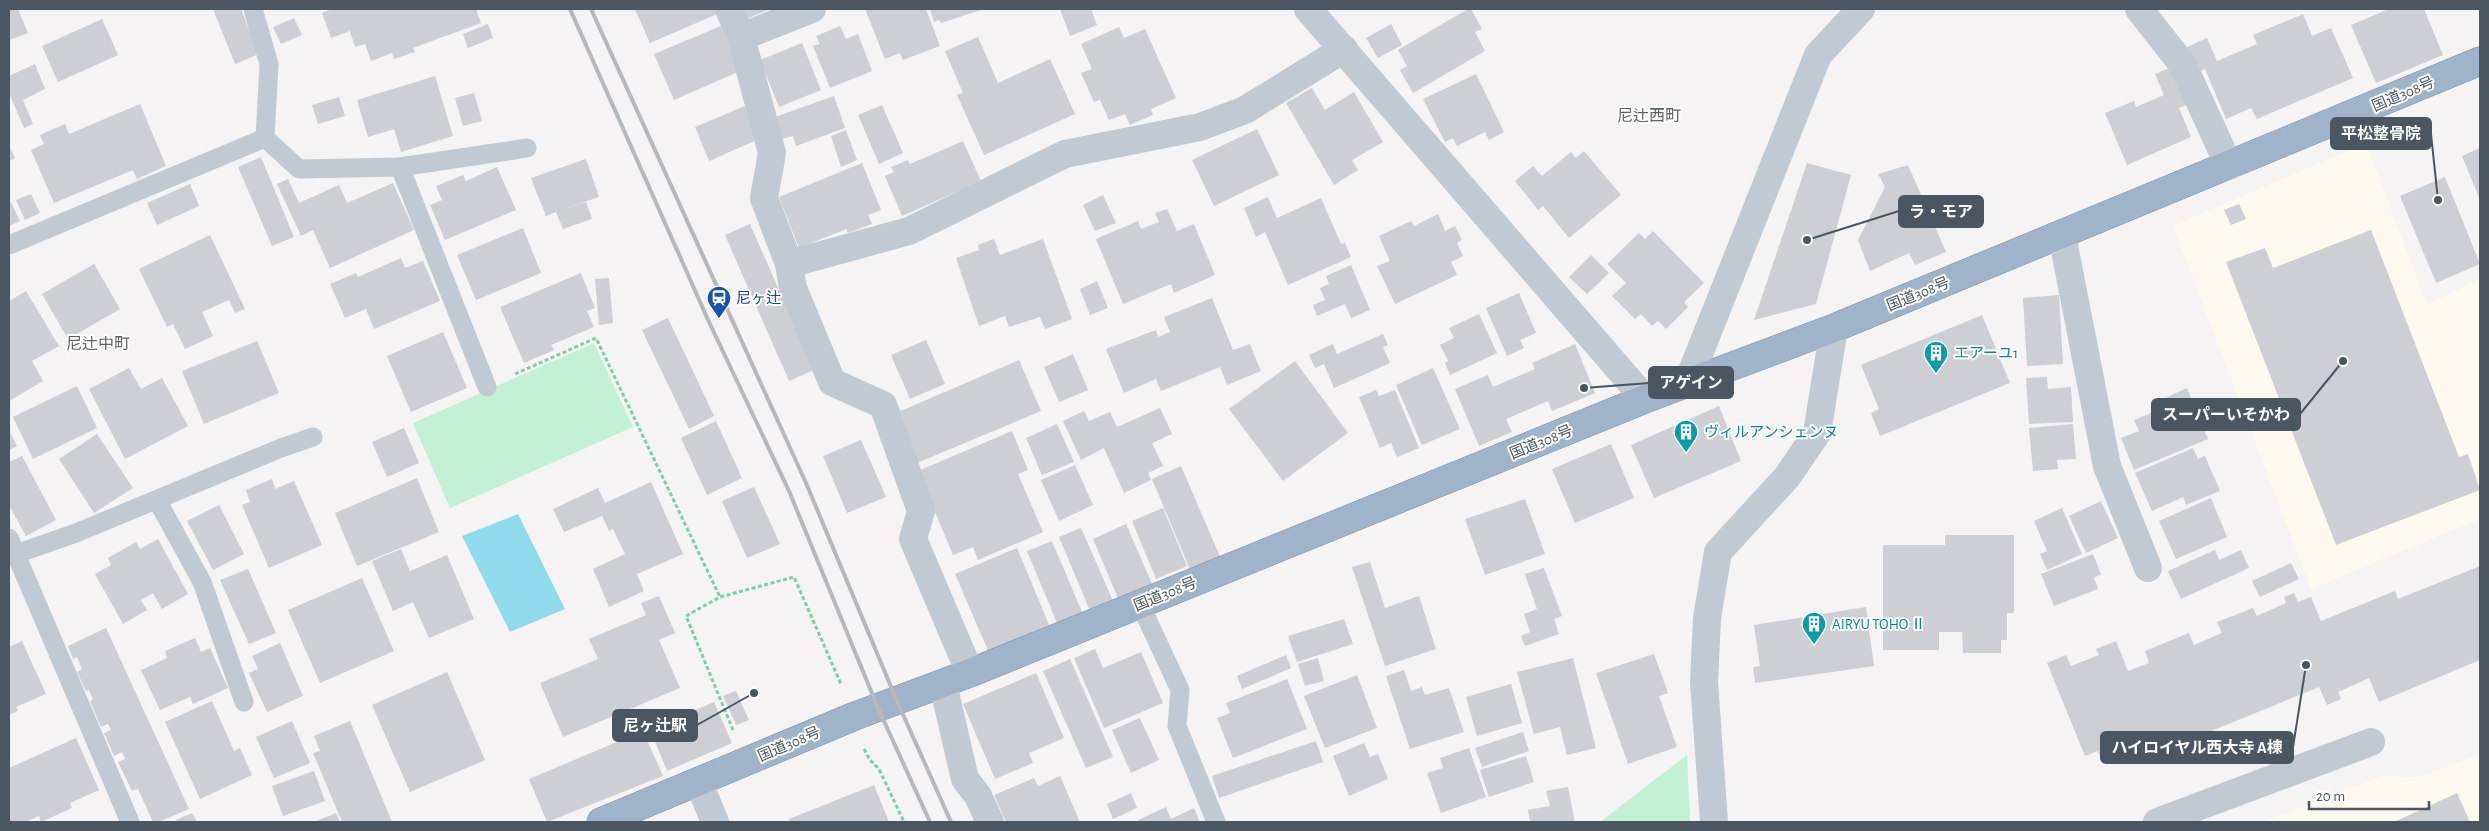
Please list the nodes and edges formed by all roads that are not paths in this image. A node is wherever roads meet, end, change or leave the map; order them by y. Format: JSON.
{"nodes":[{"id":1,"x":253,"y":9,"type":"edge"},
{"id":2,"x":729,"y":9,"type":"edge"},
{"id":3,"x":812,"y":9,"type":"edge"},
{"id":4,"x":1308,"y":9,"type":"edge"},
{"id":5,"x":1860,"y":9,"type":"edge"},
{"id":6,"x":2139,"y":9,"type":"edge"},
{"id":7,"x":741,"y":37,"type":"junction"},
{"id":8,"x":1344,"y":49,"type":"junction"},
{"id":9,"x":2480,"y":62,"type":"edge"},
{"id":10,"x":265,"y":138,"type":"junction"},
{"id":11,"x":527,"y":148,"type":"dead end"},
{"id":12,"x":2229,"y":166,"type":"junction"},
{"id":13,"x":400,"y":167,"type":"junction"},
{"id":14,"x":2062,"y":235,"type":"junction"},
{"id":15,"x":9,"y":245,"type":"edge"},
{"id":16,"x":789,"y":264,"type":"junction"},
{"id":17,"x":1834,"y":328,"type":"junction"},
{"id":18,"x":1687,"y":384,"type":"junction"},
{"id":19,"x":487,"y":387,"type":"road end"},
{"id":20,"x":1645,"y":399,"type":"junction"},
{"id":21,"x":313,"y":437,"type":"dead end"},
{"id":22,"x":158,"y":500,"type":"junction"},
{"id":23,"x":13,"y":546,"type":"edge"},
{"id":24,"x":2148,"y":568,"type":"dead end"},
{"id":25,"x":1140,"y":604,"type":"junction"},
{"id":26,"x":970,"y":674,"type":"junction"},
{"id":27,"x":943,"y":684,"type":"junction"},
{"id":28,"x":244,"y":702,"type":"dead end"},
{"id":29,"x":2371,"y":742,"type":"dead end"},
{"id":30,"x":699,"y":783,"type":"junction"},
{"id":31,"x":643,"y":814,"type":"edge"},
{"id":32,"x":130,"y":822,"type":"edge"},
{"id":33,"x":601,"y":822,"type":"edge"},
{"id":34,"x":715,"y":822,"type":"edge"},
{"id":35,"x":990,"y":822,"type":"edge"},
{"id":36,"x":1216,"y":822,"type":"edge"},
{"id":37,"x":1714,"y":822,"type":"edge"},
{"id":38,"x":2156,"y":822,"type":"edge"}],
"edges":[{"from":1,"to":10,"type":"lane"},
{"from":2,"to":7,"type":"street"},
{"from":3,"to":7,"type":"street"},
{"from":4,"to":8,"type":"street"},
{"from":5,"to":18,"type":"street"},
{"from":6,"to":12,"type":"street"},
{"from":7,"to":16,"type":"street"},
{"from":8,"to":16,"type":"street"},
{"from":8,"to":20,"type":"street"},
{"from":9,"to":12,"type":"highway","name":"国道308号"},
{"from":10,"to":13,"type":"lane"},
{"from":10,"to":15,"type":"lane"},
{"from":11,"to":13,"type":"lane"},
{"from":12,"to":14,"type":"highway","name":"国道308号"},
{"from":13,"to":19,"type":"lane"},
{"from":14,"to":17,"type":"highway","name":"国道308号"},
{"from":14,"to":24,"type":"street"},
{"from":16,"to":26,"type":"street"},
{"from":17,"to":18,"type":"highway","name":"国道308号"},
{"from":17,"to":37,"type":"street"},
{"from":18,"to":20,"type":"highway","name":"国道308号"},
{"from":20,"to":25,"type":"highway","name":"国道308号"},
{"from":21,"to":22,"type":"lane"},
{"from":22,"to":23,"type":"lane"},
{"from":22,"to":28,"type":"lane"},
{"from":23,"to":32,"type":"lane"},
{"from":25,"to":26,"type":"highway","name":"国道308号"},
{"from":25,"to":36,"type":"lane"},
{"from":26,"to":27,"type":"highway","name":"国道308号"},
{"from":27,"to":30,"type":"highway","name":"国道308号"},
{"from":27,"to":35,"type":"street"},
{"from":29,"to":38,"type":"street"},
{"from":30,"to":31,"type":"highway","name":"国道308号"},
{"from":30,"to":34,"type":"street"},
{"from":31,"to":33,"type":"highway","name":"国道308号"}]}
